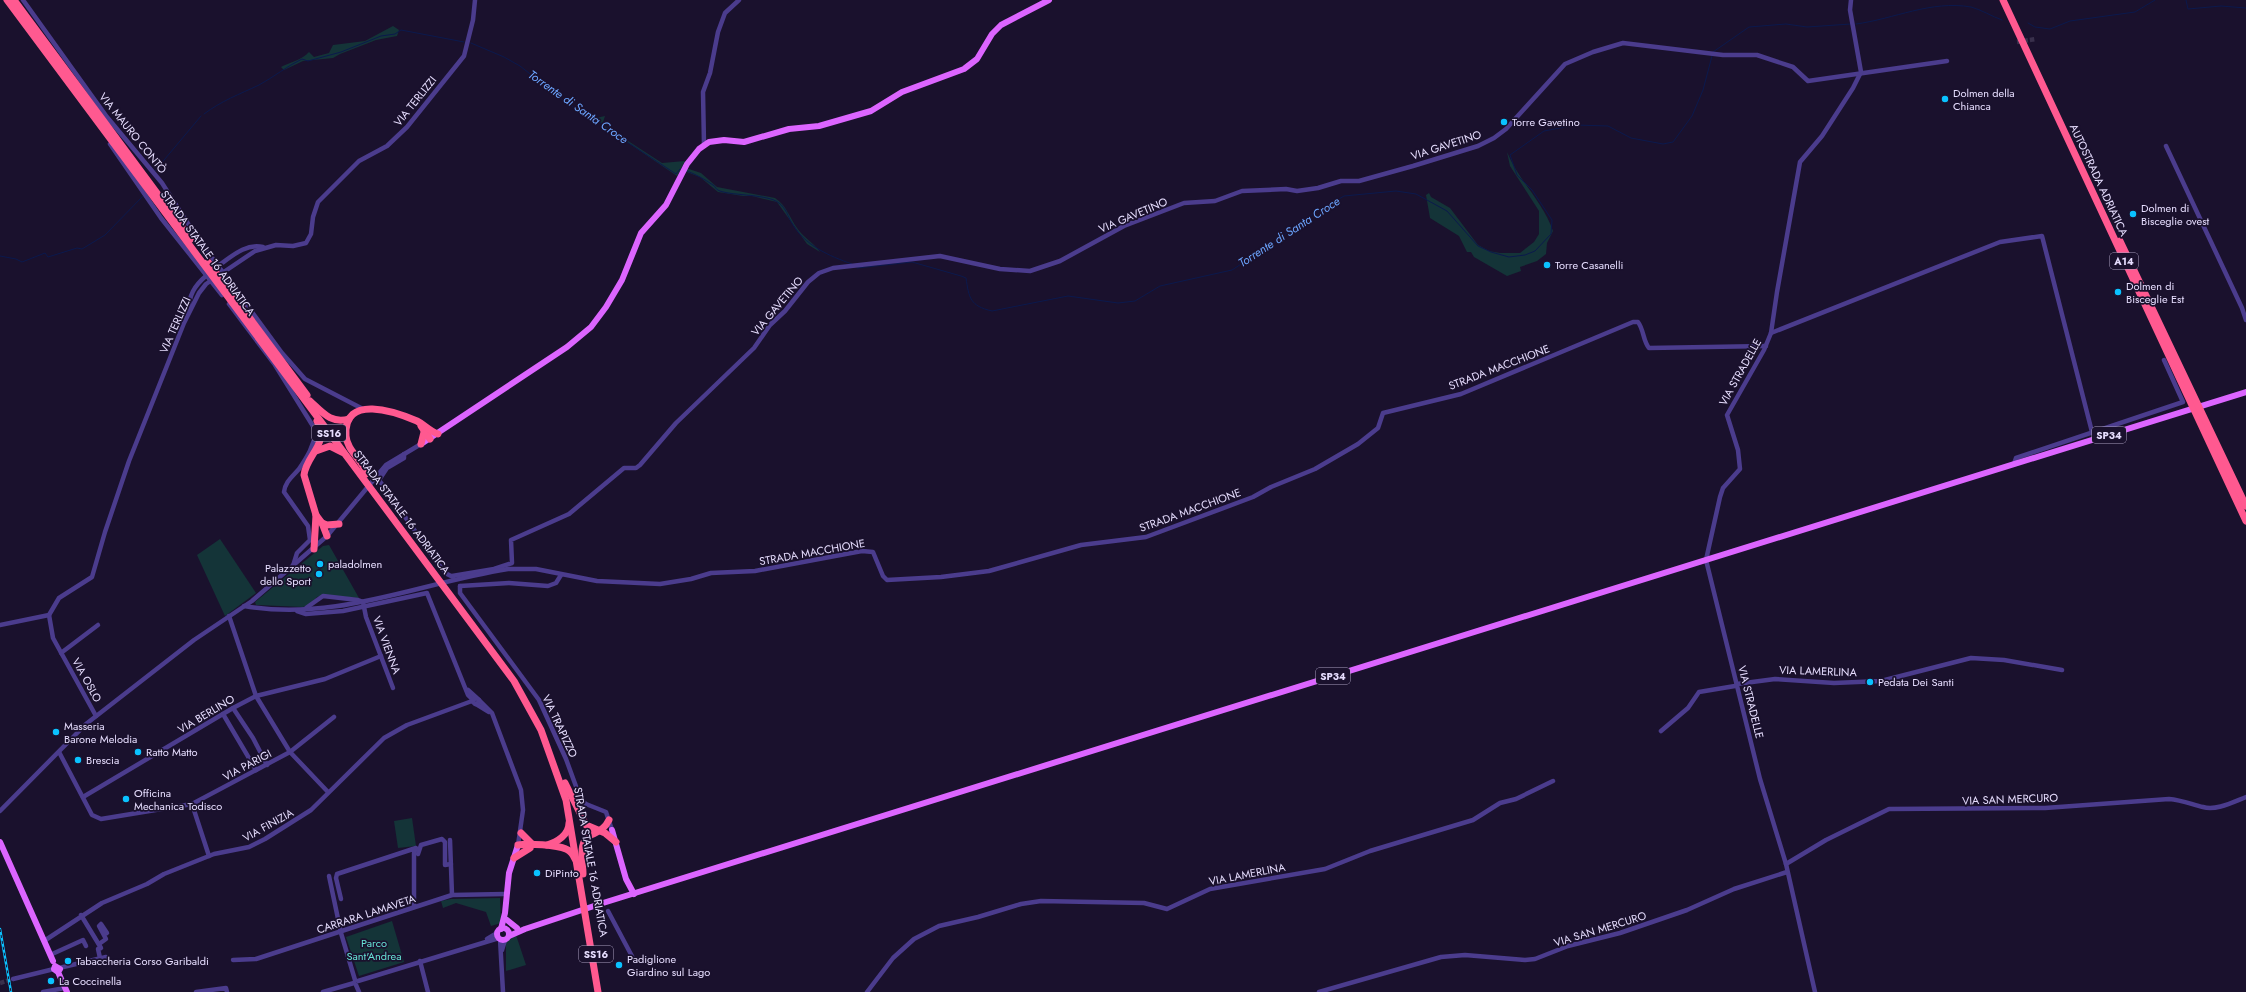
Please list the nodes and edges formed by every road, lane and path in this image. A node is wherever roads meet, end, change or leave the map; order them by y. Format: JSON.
{"nodes":[{"id":1,"x":0,"y":0,"type":"edge"},
{"id":2,"x":7,"y":0,"type":"edge"},
{"id":3,"x":14,"y":0,"type":"edge"},
{"id":4,"x":23,"y":0,"type":"edge"},
{"id":5,"x":475,"y":0,"type":"edge"},
{"id":6,"x":739,"y":0,"type":"edge"},
{"id":7,"x":1049,"y":0,"type":"edge"},
{"id":8,"x":1851,"y":0,"type":"edge"},
{"id":9,"x":2003,"y":0,"type":"edge"},
{"id":10,"x":2008,"y":0,"type":"edge"},
{"id":11,"x":19,"y":16,"type":"junction"},
{"id":12,"x":39,"y":47,"type":"dead end"},
{"id":13,"x":1947,"y":61,"type":"dead end"},
{"id":14,"x":1861,"y":72,"type":"junction"},
{"id":15,"x":704,"y":146,"type":"junction"},
{"id":16,"x":2166,"y":146,"type":"dead end"},
{"id":17,"x":263,"y":247,"type":"junction"},
{"id":18,"x":218,"y":266,"type":"junction"},
{"id":19,"x":207,"y":275,"type":"junction"},
{"id":20,"x":188,"y":314,"type":"junction"},
{"id":21,"x":2246,"y":320,"type":"edge"},
{"id":22,"x":1772,"y":333,"type":"junction"},
{"id":23,"x":1766,"y":346,"type":"junction"},
{"id":24,"x":2164,"y":360,"type":"dead end"},
{"id":25,"x":297,"y":391,"type":"junction"},
{"id":26,"x":2246,"y":392,"type":"edge"},
{"id":27,"x":310,"y":401,"type":"junction"},
{"id":28,"x":363,"y":409,"type":"junction"},
{"id":29,"x":349,"y":419,"type":"junction"},
{"id":30,"x":426,"y":431,"type":"junction"},
{"id":31,"x":2092,"y":432,"type":"junction"},
{"id":32,"x":438,"y":434,"type":"junction"},
{"id":33,"x":430,"y":439,"type":"junction"},
{"id":34,"x":421,"y":444,"type":"junction"},
{"id":35,"x":316,"y":451,"type":"junction"},
{"id":36,"x":404,"y":454,"type":"junction"},
{"id":37,"x":351,"y":462,"type":"junction"},
{"id":38,"x":2014,"y":464,"type":"junction"},
{"id":39,"x":366,"y":474,"type":"junction"},
{"id":40,"x":2246,"y":506,"type":"edge"},
{"id":41,"x":2246,"y":521,"type":"edge"},
{"id":42,"x":319,"y":524,"type":"junction"},
{"id":43,"x":339,"y":524,"type":"junction"},
{"id":44,"x":327,"y":536,"type":"junction"},
{"id":45,"x":314,"y":549,"type":"junction"},
{"id":46,"x":1706,"y":560,"type":"junction"},
{"id":47,"x":293,"y":566,"type":"junction"},
{"id":48,"x":561,"y":575,"type":"junction"},
{"id":49,"x":452,"y":576,"type":"junction"},
{"id":50,"x":460,"y":586,"type":"junction"},
{"id":51,"x":319,"y":598,"type":"junction"},
{"id":52,"x":244,"y":606,"type":"junction"},
{"id":53,"x":365,"y":607,"type":"junction"},
{"id":54,"x":322,"y":609,"type":"junction"},
{"id":55,"x":295,"y":610,"type":"junction"},
{"id":56,"x":302,"y":610,"type":"junction"},
{"id":57,"x":49,"y":615,"type":"junction"},
{"id":58,"x":229,"y":616,"type":"junction"},
{"id":59,"x":0,"y":625,"type":"edge"},
{"id":60,"x":98,"y":625,"type":"dead end"},
{"id":61,"x":61,"y":653,"type":"junction"},
{"id":62,"x":381,"y":656,"type":"junction"},
{"id":63,"x":2062,"y":670,"type":"dead end"},
{"id":64,"x":1737,"y":684,"type":"junction"},
{"id":65,"x":393,"y":688,"type":"dead end"},
{"id":66,"x":256,"y":696,"type":"junction"},
{"id":67,"x":475,"y":701,"type":"junction"},
{"id":68,"x":233,"y":708,"type":"junction"},
{"id":69,"x":223,"y":714,"type":"junction"},
{"id":70,"x":96,"y":716,"type":"junction"},
{"id":71,"x":334,"y":718,"type":"dead end"},
{"id":72,"x":1660,"y":731,"type":"dead end"},
{"id":73,"x":59,"y":752,"type":"junction"},
{"id":74,"x":290,"y":752,"type":"junction"},
{"id":75,"x":267,"y":765,"type":"junction"},
{"id":76,"x":256,"y":770,"type":"junction"},
{"id":77,"x":1552,"y":781,"type":"dead end"},
{"id":78,"x":565,"y":783,"type":"junction"},
{"id":79,"x":328,"y":792,"type":"junction"},
{"id":80,"x":83,"y":797,"type":"junction"},
{"id":81,"x":2246,"y":797,"type":"edge"},
{"id":82,"x":192,"y":804,"type":"junction"},
{"id":83,"x":2,"y":809,"type":"edge"},
{"id":84,"x":0,"y":815,"type":"edge"},
{"id":85,"x":569,"y":815,"type":"junction"},
{"id":86,"x":609,"y":820,"type":"junction"},
{"id":87,"x":612,"y":830,"type":"junction"},
{"id":88,"x":603,"y":831,"type":"junction"},
{"id":89,"x":521,"y":833,"type":"junction"},
{"id":90,"x":450,"y":840,"type":"dead end"},
{"id":91,"x":0,"y":842,"type":"edge"},
{"id":92,"x":616,"y":842,"type":"junction"},
{"id":93,"x":518,"y":844,"type":"junction"},
{"id":94,"x":531,"y":846,"type":"junction"},
{"id":95,"x":541,"y":846,"type":"junction"},
{"id":96,"x":2,"y":848,"type":"edge"},
{"id":97,"x":418,"y":854,"type":"dead end"},
{"id":98,"x":209,"y":856,"type":"junction"},
{"id":99,"x":514,"y":858,"type":"junction"},
{"id":100,"x":451,"y":864,"type":"junction"},
{"id":101,"x":1786,"y":864,"type":"junction"},
{"id":102,"x":1787,"y":872,"type":"junction"},
{"id":103,"x":581,"y":874,"type":"junction"},
{"id":104,"x":329,"y":876,"type":"dead end"},
{"id":105,"x":626,"y":879,"type":"junction"},
{"id":106,"x":505,"y":894,"type":"junction"},
{"id":107,"x":634,"y":894,"type":"junction"},
{"id":108,"x":452,"y":896,"type":"junction"},
{"id":109,"x":626,"y":896,"type":"junction"},
{"id":110,"x":341,"y":899,"type":"dead end"},
{"id":111,"x":414,"y":908,"type":"junction"},
{"id":112,"x":608,"y":911,"type":"dead end"},
{"id":113,"x":505,"y":913,"type":"junction"},
{"id":114,"x":81,"y":915,"type":"junction"},
{"id":115,"x":588,"y":918,"type":"junction"},
{"id":116,"x":507,"y":920,"type":"junction"},
{"id":117,"x":517,"y":928,"type":"junction"},
{"id":118,"x":525,"y":929,"type":"junction"},
{"id":119,"x":342,"y":933,"type":"junction"},
{"id":120,"x":104,"y":934,"type":"dead end"},
{"id":121,"x":502,"y":935,"type":"junction"},
{"id":122,"x":44,"y":941,"type":"junction"},
{"id":123,"x":484,"y":941,"type":"junction"},
{"id":124,"x":99,"y":944,"type":"junction"},
{"id":125,"x":86,"y":946,"type":"dead end"},
{"id":126,"x":233,"y":960,"type":"dead end"},
{"id":127,"x":634,"y":960,"type":"dead end"},
{"id":128,"x":420,"y":961,"type":"junction"},
{"id":129,"x":56,"y":966,"type":"junction"},
{"id":130,"x":13,"y":979,"type":"tunnel mouth"},
{"id":131,"x":356,"y":982,"type":"junction"},
{"id":132,"x":226,"y":990,"type":"edge"},
{"id":133,"x":67,"y":991,"type":"edge"},
{"id":134,"x":43,"y":992,"type":"edge"},
{"id":135,"x":196,"y":992,"type":"edge"},
{"id":136,"x":323,"y":992,"type":"edge"},
{"id":137,"x":360,"y":992,"type":"edge"},
{"id":138,"x":428,"y":992,"type":"edge"},
{"id":139,"x":503,"y":992,"type":"edge"},
{"id":140,"x":598,"y":992,"type":"edge"},
{"id":141,"x":602,"y":992,"type":"edge"},
{"id":142,"x":867,"y":992,"type":"edge"},
{"id":143,"x":1319,"y":992,"type":"edge"},
{"id":144,"x":1815,"y":992,"type":"edge"}],
"edges":[{"from":1,"to":11,"type":"highway"},
{"from":2,"to":11,"type":"highway","name":"STRADA STATALE 16 ADRIATICA","number":"SS16"},
{"from":3,"to":27,"type":"highway","name":"STRADA STATALE 16 ADRIATICA","number":"SS16"},
{"from":4,"to":18,"type":"street","name":"VIA MAURO CONTÒ"},
{"from":5,"to":17,"type":"street","name":"VIA TERLIZZI"},
{"from":6,"to":15,"type":"street"},
{"from":7,"to":15,"type":"main road"},
{"from":8,"to":14,"type":"street"},
{"from":9,"to":41,"type":"highway","name":"AUTOSTRADA ADRIATICA","number":"A14"},
{"from":10,"to":40,"type":"highway","name":"AUTOSTRADA ADRIATICA","number":"A14"},
{"from":11,"to":25,"type":"highway","name":"STRADA STATALE 16 ADRIATICA","number":"SS16"},
{"from":12,"to":19,"type":"street"},
{"from":13,"to":14,"type":"street"},
{"from":14,"to":22,"type":"street","name":"VIA STRADELLE"},
{"from":14,"to":49,"type":"street","name":"VIA GAVETINO"},
{"from":15,"to":32,"type":"main road"},
{"from":16,"to":21,"type":"street"},
{"from":17,"to":18,"type":"street"},
{"from":17,"to":20,"type":"street","name":"VIA TERLIZZI"},
{"from":18,"to":28,"type":"street","name":"VIA MAURO CONTÒ"},
{"from":19,"to":20,"type":"street"},
{"from":19,"to":47,"type":"street"},
{"from":20,"to":57,"type":"street","name":"VIA TERLIZZI"},
{"from":22,"to":23,"type":"street","name":"VIA STRADELLE"},
{"from":22,"to":31,"type":"street"},
{"from":23,"to":46,"type":"street","name":"VIA STRADELLE"},
{"from":23,"to":48,"type":"street","name":"STRADA MACCHIONE"},
{"from":24,"to":31,"type":"street"},
{"from":25,"to":35,"type":"highway"},
{"from":25,"to":37,"type":"highway","name":"STRADA STATALE 16 ADRIATICA","number":"SS16"},
{"from":26,"to":38,"type":"main road","number":"SP34"},
{"from":27,"to":29,"type":"highway"},
{"from":27,"to":39,"type":"highway","name":"STRADA STATALE 16 ADRIATICA","number":"SS16"},
{"from":28,"to":29,"type":"highway"},
{"from":28,"to":30,"type":"highway"},
{"from":29,"to":39,"type":"highway"},
{"from":30,"to":32,"type":"highway"},
{"from":30,"to":33,"type":"highway"},
{"from":30,"to":34,"type":"highway"},
{"from":31,"to":38,"type":"street"},
{"from":32,"to":33,"type":"main road"},
{"from":33,"to":34,"type":"main road"},
{"from":34,"to":36,"type":"street"},
{"from":35,"to":37,"type":"highway"},
{"from":35,"to":42,"type":"highway"},
{"from":36,"to":43,"type":"street"},
{"from":36,"to":49,"type":"street","name":"VIA TRAPIZZO"},
{"from":37,"to":85,"type":"highway","name":"STRADA STATALE 16 ADRIATICA","number":"SS16"},
{"from":38,"to":46,"type":"main road","number":"SP34"},
{"from":39,"to":78,"type":"highway","name":"STRADA STATALE 16 ADRIATICA","number":"SS16"},
{"from":42,"to":43,"type":"highway"},
{"from":42,"to":44,"type":"highway"},
{"from":42,"to":45,"type":"highway"},
{"from":43,"to":44,"type":"street"},
{"from":44,"to":45,"type":"street"},
{"from":45,"to":47,"type":"street"},
{"from":46,"to":64,"type":"street","name":"VIA STRADELLE"},
{"from":46,"to":107,"type":"main road","number":"SP34"},
{"from":47,"to":52,"type":"street"},
{"from":48,"to":50,"type":"street"},
{"from":48,"to":54,"type":"street","name":"STRADA MACCHIONE"},
{"from":49,"to":50,"type":"street","name":"VIA TRAPIZZO"},
{"from":50,"to":86,"type":"street","name":"VIA TRAPIZZO"},
{"from":51,"to":53,"type":"street"},
{"from":51,"to":54,"type":"street"},
{"from":51,"to":56,"type":"street"},
{"from":52,"to":55,"type":"street"},
{"from":52,"to":58,"type":"street"},
{"from":53,"to":55,"type":"street"},
{"from":53,"to":62,"type":"street","name":"VIA VIENNA"},
{"from":53,"to":67,"type":"street"},
{"from":54,"to":56,"type":"street","name":"STRADA MACCHIONE"},
{"from":55,"to":56,"type":"street","name":"STRADA MACCHIONE"},
{"from":57,"to":59,"type":"street"},
{"from":57,"to":61,"type":"street","name":"VIA OSLO"},
{"from":58,"to":66,"type":"street"},
{"from":58,"to":70,"type":"street"},
{"from":60,"to":61,"type":"street"},
{"from":61,"to":70,"type":"street","name":"VIA OSLO"},
{"from":62,"to":65,"type":"street","name":"VIA VIENNA"},
{"from":62,"to":66,"type":"street","name":"VIA BERLINO"},
{"from":63,"to":64,"type":"street","name":"VIA LAMERLINA"},
{"from":64,"to":72,"type":"street","name":"VIA LAMERLINA"},
{"from":64,"to":101,"type":"street","name":"VIA STRADELLE"},
{"from":66,"to":68,"type":"street","name":"VIA BERLINO"},
{"from":66,"to":74,"type":"street"},
{"from":67,"to":79,"type":"street","name":"VIA FINIZIA"},
{"from":67,"to":89,"type":"street"},
{"from":68,"to":69,"type":"street","name":"VIA BERLINO"},
{"from":68,"to":75,"type":"street"},
{"from":69,"to":76,"type":"street"},
{"from":69,"to":80,"type":"street","name":"VIA BERLINO"},
{"from":70,"to":73,"type":"street"},
{"from":71,"to":74,"type":"street","name":"VIA PARIGI"},
{"from":73,"to":80,"type":"street","name":"VIA PARIGI"},
{"from":73,"to":83,"type":"street"},
{"from":74,"to":75,"type":"street","name":"VIA PARIGI"},
{"from":74,"to":79,"type":"street"},
{"from":75,"to":76,"type":"street","name":"VIA PARIGI"},
{"from":76,"to":82,"type":"street","name":"VIA PARIGI"},
{"from":77,"to":142,"type":"street","name":"VIA LAMERLINA"},
{"from":78,"to":88,"type":"highway"},
{"from":78,"to":103,"type":"highway","name":"STRADA STATALE 16 ADRIATICA","number":"SS16"},
{"from":79,"to":98,"type":"street","name":"VIA FINIZIA"},
{"from":80,"to":82,"type":"street","name":"VIA PARIGI"},
{"from":81,"to":101,"type":"street","name":"VIA SAN MERCURO"},
{"from":82,"to":98,"type":"street"},
{"from":83,"to":84,"type":"street"},
{"from":85,"to":95,"type":"highway"},
{"from":85,"to":103,"type":"highway","name":"STRADA STATALE 16 ADRIATICA","number":"SS16"},
{"from":86,"to":87,"type":"street","name":"VIA TRAPIZZO"},
{"from":86,"to":88,"type":"highway"},
{"from":87,"to":88,"type":"highway"},
{"from":87,"to":92,"type":"main road"},
{"from":88,"to":92,"type":"highway"},
{"from":88,"to":103,"type":"highway"},
{"from":89,"to":93,"type":"street"},
{"from":89,"to":94,"type":"highway"},
{"from":90,"to":100,"type":"street"},
{"from":91,"to":96,"type":"main road"},
{"from":92,"to":105,"type":"main road"},
{"from":93,"to":94,"type":"highway"},
{"from":93,"to":99,"type":"main road"},
{"from":94,"to":95,"type":"highway"},
{"from":94,"to":99,"type":"highway"},
{"from":95,"to":103,"type":"highway"},
{"from":96,"to":122,"type":"main road"},
{"from":97,"to":100,"type":"street"},
{"from":98,"to":114,"type":"street","name":"VIA FINIZIA"},
{"from":99,"to":106,"type":"main road"},
{"from":100,"to":108,"type":"street"},
{"from":101,"to":102,"type":"street","name":"VIA STRADELLE"},
{"from":102,"to":143,"type":"street","name":"VIA SAN MERCURO"},
{"from":102,"to":144,"type":"street","name":"VIA STRADELLE"},
{"from":103,"to":115,"type":"highway","name":"STRADA STATALE 16 ADRIATICA","number":"SS16"},
{"from":104,"to":119,"type":"street"},
{"from":105,"to":107,"type":"main road"},
{"from":105,"to":109,"type":"main road"},
{"from":106,"to":108,"type":"street","name":"CARRARA LAMAVETA"},
{"from":106,"to":113,"type":"main road"},
{"from":107,"to":109,"type":"main road"},
{"from":108,"to":111,"type":"street","name":"CARRARA LAMAVETA"},
{"from":109,"to":118,"type":"main road"},
{"from":110,"to":111,"type":"street"},
{"from":111,"to":119,"type":"street","name":"CARRARA LAMAVETA"},
{"from":112,"to":127,"type":"street"},
{"from":113,"to":116,"type":"main road"},
{"from":113,"to":121,"type":"main road"},
{"from":114,"to":122,"type":"street","name":"VIA FINIZIA"},
{"from":114,"to":124,"type":"street"},
{"from":115,"to":140,"type":"highway","name":"STRADA STATALE 16 ADRIATICA","number":"SS16"},
{"from":115,"to":141,"type":"highway","name":"STRADA STATALE 16 ADRIATICA","number":"SS16"},
{"from":116,"to":117,"type":"main road"},
{"from":116,"to":121,"type":"main road"},
{"from":117,"to":118,"type":"main road"},
{"from":117,"to":121,"type":"main road"},
{"from":118,"to":121,"type":"main road"},
{"from":119,"to":126,"type":"street","name":"CARRARA LAMAVETA"},
{"from":119,"to":131,"type":"street"},
{"from":120,"to":124,"type":"street"},
{"from":121,"to":123,"type":"street"},
{"from":121,"to":123,"type":"street"},
{"from":121,"to":139,"type":"street"},
{"from":122,"to":129,"type":"main road"},
{"from":123,"to":128,"type":"street"},
{"from":124,"to":129,"type":"street"},
{"from":125,"to":129,"type":"street"},
{"from":128,"to":131,"type":"street"},
{"from":128,"to":138,"type":"street"},
{"from":129,"to":130,"type":"street"},
{"from":129,"to":133,"type":"main road"},
{"from":131,"to":136,"type":"street"},
{"from":131,"to":137,"type":"street"},
{"from":132,"to":135,"type":"street"},
{"from":133,"to":134,"type":"street"}]}
